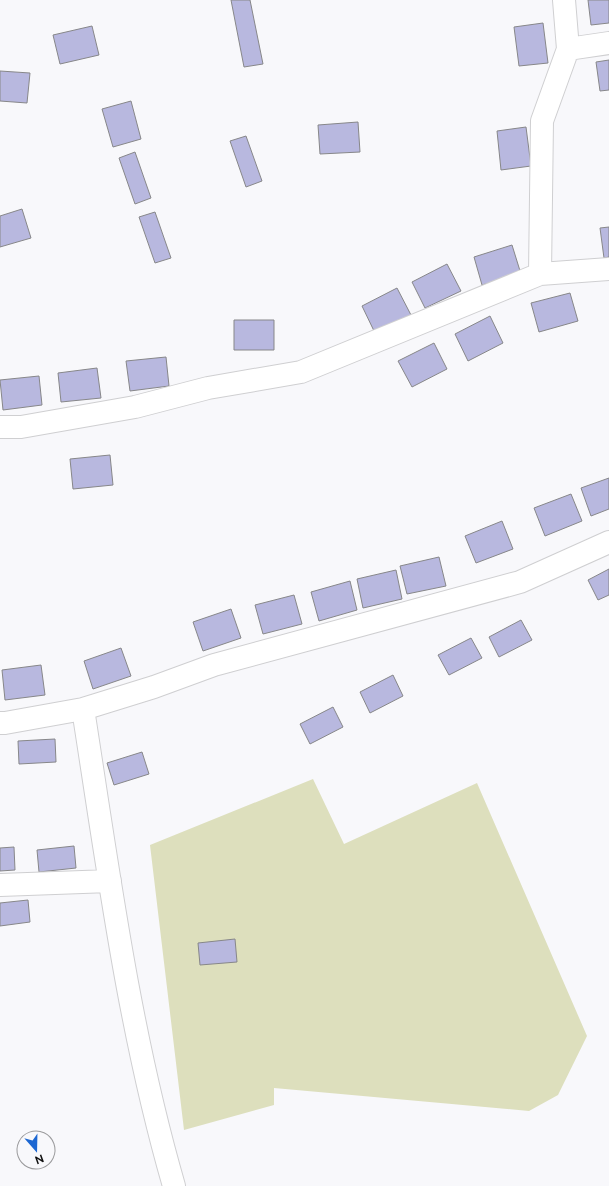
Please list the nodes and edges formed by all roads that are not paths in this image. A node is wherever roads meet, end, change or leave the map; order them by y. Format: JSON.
{"nodes":[{"id":1,"x":564,"y":0,"type":"edge"},
{"id":2,"x":609,"y":43,"type":"edge"},
{"id":3,"x":568,"y":49,"type":"junction"},
{"id":4,"x":609,"y":269,"type":"edge"},
{"id":5,"x":540,"y":274,"type":"junction"},
{"id":6,"x":0,"y":427,"type":"edge"},
{"id":7,"x":609,"y":542,"type":"edge"},
{"id":8,"x":83,"y":709,"type":"junction"},
{"id":9,"x":0,"y":723,"type":"edge"},
{"id":10,"x":110,"y":881,"type":"junction"},
{"id":11,"x":0,"y":885,"type":"edge"},
{"id":12,"x":174,"y":1186,"type":"edge"}],
"edges":[{"from":1,"to":3,"type":"street"},
{"from":2,"to":3,"type":"street"},
{"from":3,"to":5,"type":"street"},
{"from":4,"to":5,"type":"street"},
{"from":5,"to":6,"type":"street"},
{"from":7,"to":8,"type":"street"},
{"from":8,"to":9,"type":"street"},
{"from":8,"to":10,"type":"street"},
{"from":10,"to":11,"type":"street"},
{"from":10,"to":12,"type":"street"}]}
